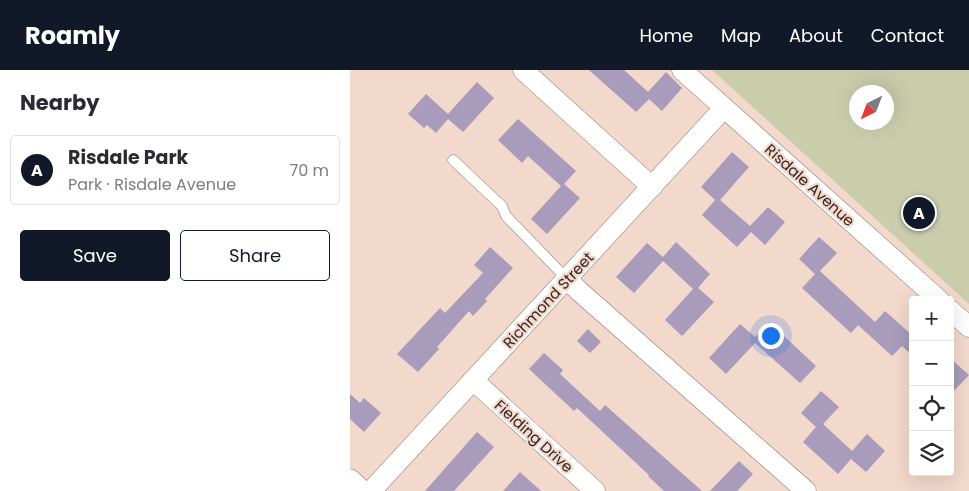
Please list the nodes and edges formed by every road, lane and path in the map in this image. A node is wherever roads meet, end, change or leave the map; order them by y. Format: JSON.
{"nodes":[{"id":1,"x":523,"y":70,"type":"edge"},
{"id":2,"x":682,"y":70,"type":"edge"},
{"id":3,"x":724,"y":108,"type":"junction"},
{"id":4,"x":453,"y":160,"type":"dead end"},
{"id":5,"x":652,"y":187,"type":"junction"},
{"id":6,"x":567,"y":279,"type":"junction"},
{"id":7,"x":935,"y":296,"type":"edge"},
{"id":8,"x":954,"y":314,"type":"edge"},
{"id":9,"x":969,"y":327,"type":"edge"},
{"id":10,"x":473,"y":380,"type":"junction"},
{"id":11,"x":350,"y":479,"type":"edge"},
{"id":12,"x":363,"y":491,"type":"edge"},
{"id":13,"x":371,"y":491,"type":"edge"},
{"id":14,"x":595,"y":491,"type":"edge"},
{"id":15,"x":806,"y":491,"type":"edge"}],
"edges":[{"from":1,"to":5,"type":"street"},
{"from":2,"to":3,"type":"street","name":"Risdale Avenue"},
{"from":3,"to":5,"type":"street","name":"Richmond Street"},
{"from":3,"to":7,"type":"street","name":"Risdale Avenue"},
{"from":4,"to":6,"type":"lane"},
{"from":5,"to":6,"type":"street","name":"Richmond Street"},
{"from":6,"to":10,"type":"street","name":"Richmond Street"},
{"from":6,"to":15,"type":"street"},
{"from":8,"to":9,"type":"street"},
{"from":10,"to":13,"type":"street","name":"Richmond Street"},
{"from":10,"to":14,"type":"street","name":"Fielding Drive"},
{"from":11,"to":12,"type":"street"}]}
